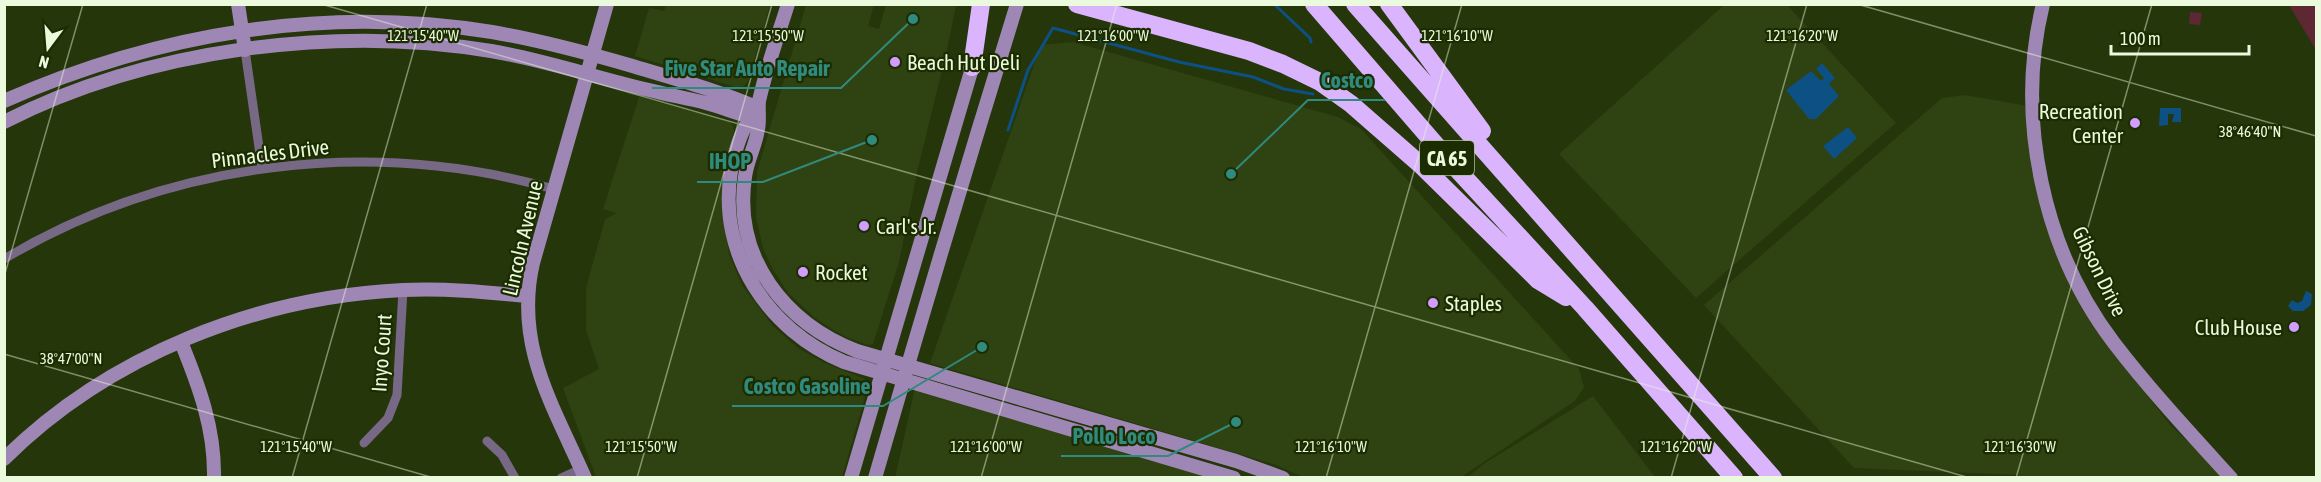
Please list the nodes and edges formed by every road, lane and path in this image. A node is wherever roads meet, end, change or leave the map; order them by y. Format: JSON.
{"nodes":[{"id":1,"x":238,"y":4,"type":"edge"},
{"id":2,"x":608,"y":4,"type":"edge"},
{"id":3,"x":788,"y":4,"type":"edge"},
{"id":4,"x":981,"y":4,"type":"edge"},
{"id":5,"x":990,"y":4,"type":"edge"},
{"id":6,"x":1017,"y":4,"type":"edge"},
{"id":7,"x":1077,"y":4,"type":"edge"},
{"id":8,"x":1314,"y":4,"type":"edge"},
{"id":9,"x":1355,"y":4,"type":"edge"},
{"id":10,"x":1389,"y":4,"type":"edge"},
{"id":11,"x":2043,"y":4,"type":"edge"},
{"id":12,"x":242,"y":31,"type":"junction"},
{"id":13,"x":245,"y":50,"type":"junction"},
{"id":14,"x":593,"y":55,"type":"junction"},
{"id":15,"x":972,"y":67,"type":"junction"},
{"id":16,"x":587,"y":73,"type":"junction"},
{"id":17,"x":4,"y":101,"type":"edge"},
{"id":18,"x":756,"y":115,"type":"junction"},
{"id":19,"x":4,"y":122,"type":"edge"},
{"id":20,"x":262,"y":168,"type":"junction"},
{"id":21,"x":554,"y":189,"type":"junction"},
{"id":22,"x":1521,"y":190,"type":"junction"},
{"id":23,"x":729,"y":196,"type":"junction"},
{"id":24,"x":747,"y":229,"type":"junction"},
{"id":25,"x":4,"y":259,"type":"edge"},
{"id":26,"x":403,"y":290,"type":"junction"},
{"id":27,"x":526,"y":296,"type":"junction"},
{"id":28,"x":766,"y":306,"type":"junction"},
{"id":29,"x":1585,"y":308,"type":"junction"},
{"id":30,"x":803,"y":322,"type":"junction"},
{"id":31,"x":181,"y":342,"type":"junction"},
{"id":32,"x":885,"y":360,"type":"junction"},
{"id":33,"x":881,"y":374,"type":"junction"},
{"id":34,"x":905,"y":374,"type":"junction"},
{"id":35,"x":1008,"y":394,"type":"junction"},
{"id":36,"x":1003,"y":410,"type":"junction"},
{"id":37,"x":487,"y":441,"type":"dead end"},
{"id":38,"x":364,"y":443,"type":"dead end"},
{"id":39,"x":4,"y":459,"type":"edge"},
{"id":40,"x":583,"y":473,"type":"edge"},
{"id":41,"x":214,"y":477,"type":"edge"},
{"id":42,"x":515,"y":477,"type":"edge"},
{"id":43,"x":561,"y":477,"type":"edge"},
{"id":44,"x":851,"y":477,"type":"edge"},
{"id":45,"x":875,"y":477,"type":"edge"},
{"id":46,"x":1234,"y":477,"type":"edge"},
{"id":47,"x":1283,"y":477,"type":"edge"},
{"id":48,"x":1734,"y":477,"type":"edge"},
{"id":49,"x":1773,"y":477,"type":"edge"},
{"id":50,"x":2231,"y":477,"type":"edge"}],
"edges":[{"from":1,"to":12,"type":"street"},
{"from":2,"to":14,"type":"street","name":"Lincoln Avenue"},
{"from":3,"to":18,"type":"street"},
{"from":4,"to":15,"type":"highway"},
{"from":5,"to":15,"type":"street"},
{"from":6,"to":34,"type":"street"},
{"from":7,"to":29,"type":"highway"},
{"from":8,"to":29,"type":"highway","number":"CA 65"},
{"from":9,"to":22,"type":"highway","number":"CA 65"},
{"from":10,"to":22,"type":"highway"},
{"from":11,"to":50,"type":"street","name":"Gibson Drive"},
{"from":12,"to":13,"type":"street"},
{"from":12,"to":14,"type":"street"},
{"from":12,"to":17,"type":"street"},
{"from":13,"to":16,"type":"street"},
{"from":13,"to":19,"type":"street"},
{"from":13,"to":20,"type":"street"},
{"from":14,"to":16,"type":"street","name":"Lincoln Avenue"},
{"from":14,"to":18,"type":"street"},
{"from":15,"to":32,"type":"street"},
{"from":16,"to":18,"type":"street"},
{"from":16,"to":21,"type":"street","name":"Lincoln Avenue"},
{"from":18,"to":23,"type":"street"},
{"from":18,"to":24,"type":"street"},
{"from":20,"to":21,"type":"street","name":"Pinnacles Drive"},
{"from":20,"to":25,"type":"street","name":"Pinnacles Drive"},
{"from":21,"to":27,"type":"street","name":"Lincoln Avenue"},
{"from":22,"to":49,"type":"highway","number":"CA 65"},
{"from":23,"to":24,"type":"street"},
{"from":23,"to":28,"type":"street"},
{"from":24,"to":30,"type":"street"},
{"from":26,"to":27,"type":"street"},
{"from":26,"to":31,"type":"street"},
{"from":26,"to":38,"type":"street","name":"Inyo Court"},
{"from":27,"to":40,"type":"street","name":"Lincoln Avenue"},
{"from":28,"to":30,"type":"street"},
{"from":28,"to":33,"type":"street"},
{"from":29,"to":48,"type":"highway","number":"CA 65"},
{"from":30,"to":32,"type":"street"},
{"from":31,"to":39,"type":"street"},
{"from":31,"to":41,"type":"street"},
{"from":32,"to":33,"type":"street"},
{"from":32,"to":34,"type":"street"},
{"from":33,"to":34,"type":"street"},
{"from":33,"to":44,"type":"street"},
{"from":34,"to":35,"type":"street"},
{"from":34,"to":36,"type":"street"},
{"from":34,"to":45,"type":"street"},
{"from":35,"to":36,"type":"street"},
{"from":35,"to":47,"type":"street"},
{"from":36,"to":46,"type":"street"},
{"from":37,"to":42,"type":"street"},
{"from":40,"to":43,"type":"street"}]}
